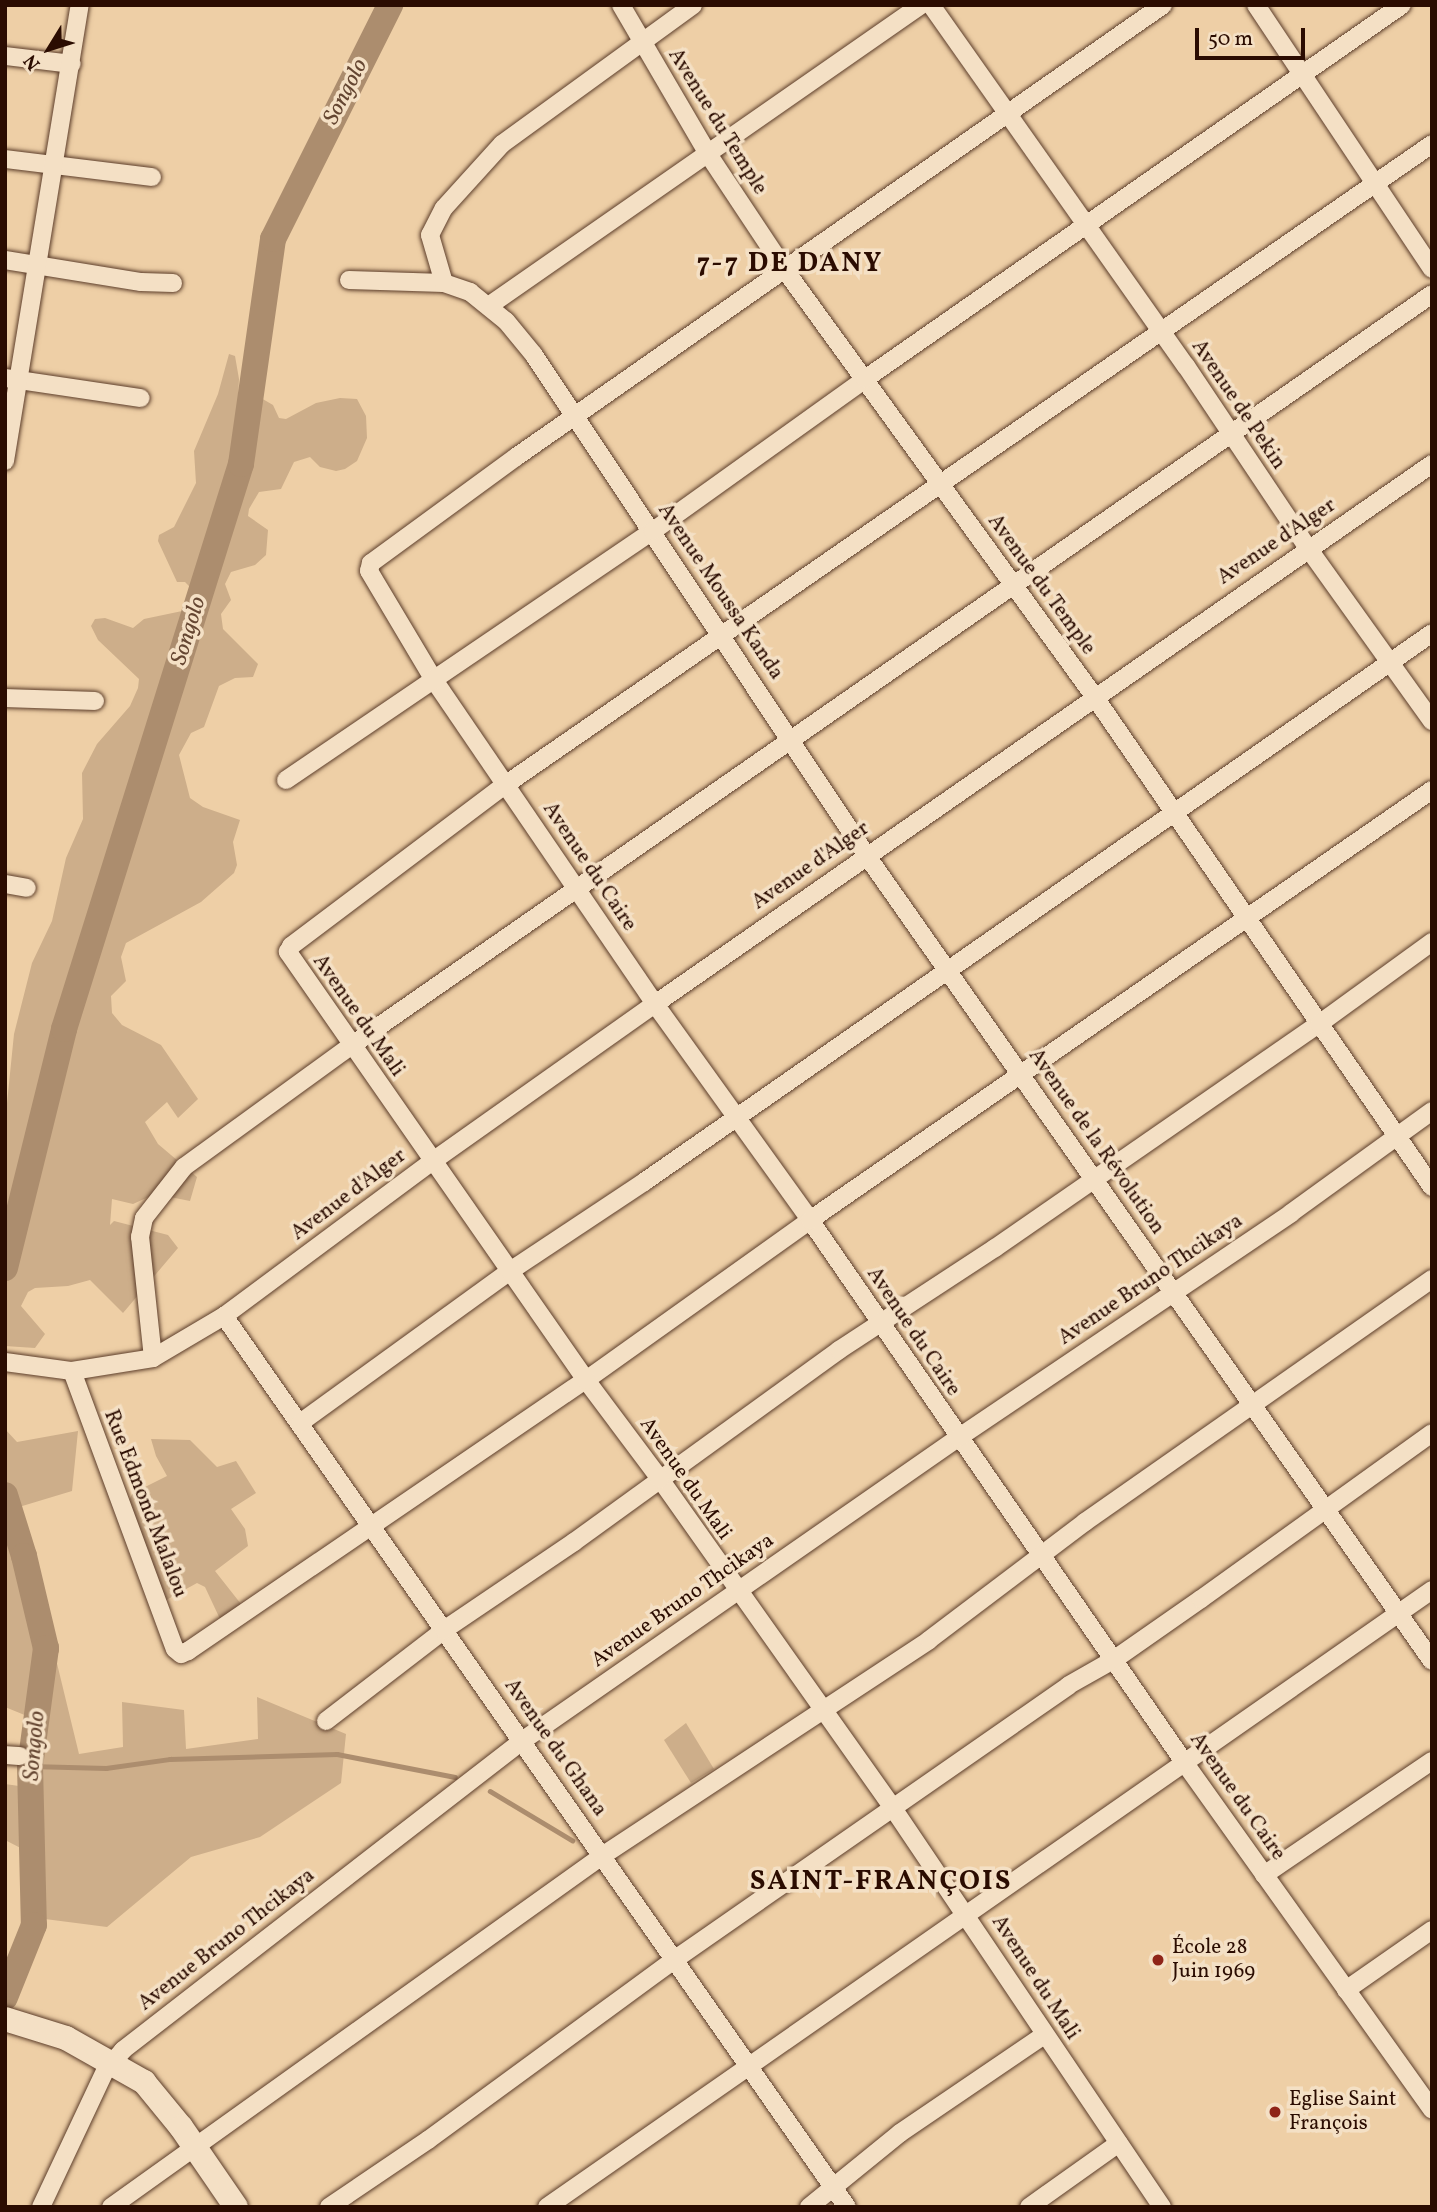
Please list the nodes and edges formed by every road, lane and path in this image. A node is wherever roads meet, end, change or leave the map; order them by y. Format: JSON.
{"nodes":[{"id":1,"x":80,"y":5,"type":"edge"},
{"id":2,"x":621,"y":5,"type":"edge"},
{"id":3,"x":693,"y":5,"type":"edge"},
{"id":4,"x":921,"y":5,"type":"edge"},
{"id":5,"x":932,"y":5,"type":"edge"},
{"id":6,"x":1163,"y":5,"type":"edge"},
{"id":7,"x":1255,"y":5,"type":"edge"},
{"id":8,"x":1402,"y":5,"type":"edge"},
{"id":9,"x":641,"y":42,"type":"junction"},
{"id":10,"x":5,"y":55,"type":"edge"},
{"id":11,"x":72,"y":64,"type":"junction"},
{"id":12,"x":1304,"y":75,"type":"junction"},
{"id":13,"x":1007,"y":113,"type":"junction"},
{"id":14,"x":1432,"y":144,"type":"edge"},
{"id":15,"x":708,"y":154,"type":"junction"},
{"id":16,"x":5,"y":159,"type":"edge"},
{"id":17,"x":54,"y":167,"type":"junction"},
{"id":18,"x":152,"y":177,"type":"dead end"},
{"id":19,"x":1375,"y":184,"type":"junction"},
{"id":20,"x":1087,"y":225,"type":"junction"},
{"id":21,"x":5,"y":260,"type":"edge"},
{"id":22,"x":37,"y":264,"type":"junction"},
{"id":23,"x":1432,"y":269,"type":"edge"},
{"id":24,"x":786,"y":270,"type":"junction"},
{"id":25,"x":349,"y":280,"type":"dead end"},
{"id":26,"x":173,"y":283,"type":"dead end"},
{"id":27,"x":443,"y":283,"type":"junction"},
{"id":28,"x":1432,"y":294,"type":"edge"},
{"id":29,"x":490,"y":305,"type":"junction"},
{"id":30,"x":1160,"y":330,"type":"junction"},
{"id":31,"x":13,"y":379,"type":"edge"},
{"id":32,"x":865,"y":379,"type":"junction"},
{"id":33,"x":141,"y":398,"type":"dead end"},
{"id":34,"x":576,"y":418,"type":"junction"},
{"id":35,"x":1229,"y":433,"type":"junction"},
{"id":36,"x":5,"y":461,"type":"edge"},
{"id":37,"x":1432,"y":464,"type":"edge"},
{"id":38,"x":940,"y":482,"type":"junction"},
{"id":39,"x":653,"y":531,"type":"junction"},
{"id":40,"x":1308,"y":548,"type":"junction"},
{"id":41,"x":1012,"y":587,"type":"junction"},
{"id":42,"x":1432,"y":633,"type":"edge"},
{"id":43,"x":723,"y":636,"type":"junction"},
{"id":44,"x":1390,"y":661,"type":"junction"},
{"id":45,"x":434,"y":680,"type":"junction"},
{"id":46,"x":1094,"y":696,"type":"junction"},
{"id":47,"x":5,"y":698,"type":"edge"},
{"id":48,"x":94,"y":701,"type":"dead end"},
{"id":49,"x":1432,"y":721,"type":"edge"},
{"id":50,"x":791,"y":738,"type":"junction"},
{"id":51,"x":286,"y":780,"type":"dead end"},
{"id":52,"x":505,"y":785,"type":"junction"},
{"id":53,"x":1432,"y":790,"type":"edge"},
{"id":54,"x":1174,"y":813,"type":"junction"},
{"id":55,"x":867,"y":856,"type":"junction"},
{"id":56,"x":5,"y":884,"type":"edge"},
{"id":57,"x":27,"y":888,"type":"dead end"},
{"id":58,"x":576,"y":890,"type":"junction"},
{"id":59,"x":1245,"y":919,"type":"junction"},
{"id":60,"x":1432,"y":942,"type":"edge"},
{"id":61,"x":947,"y":970,"type":"junction"},
{"id":62,"x":655,"y":1004,"type":"junction"},
{"id":63,"x":1319,"y":1024,"type":"junction"},
{"id":64,"x":352,"y":1045,"type":"junction"},
{"id":65,"x":1020,"y":1074,"type":"junction"},
{"id":66,"x":1432,"y":1111,"type":"edge"},
{"id":67,"x":736,"y":1117,"type":"junction"},
{"id":68,"x":1396,"y":1136,"type":"junction"},
{"id":69,"x":433,"y":1161,"type":"junction"},
{"id":70,"x":1093,"y":1178,"type":"junction"},
{"id":71,"x":1432,"y":1187,"type":"edge"},
{"id":72,"x":810,"y":1220,"type":"junction"},
{"id":73,"x":510,"y":1271,"type":"junction"},
{"id":74,"x":1432,"y":1279,"type":"edge"},
{"id":75,"x":1173,"y":1292,"type":"junction"},
{"id":76,"x":225,"y":1316,"type":"junction"},
{"id":77,"x":880,"y":1325,"type":"junction"},
{"id":78,"x":153,"y":1358,"type":"junction"},
{"id":79,"x":10,"y":1363,"type":"edge"},
{"id":80,"x":72,"y":1371,"type":"junction"},
{"id":81,"x":586,"y":1380,"type":"junction"},
{"id":82,"x":1252,"y":1404,"type":"junction"},
{"id":83,"x":300,"y":1423,"type":"junction"},
{"id":84,"x":1432,"y":1433,"type":"edge"},
{"id":85,"x":958,"y":1438,"type":"junction"},
{"id":86,"x":660,"y":1479,"type":"junction"},
{"id":87,"x":1326,"y":1510,"type":"junction"},
{"id":88,"x":371,"y":1525,"type":"junction"},
{"id":89,"x":1043,"y":1555,"type":"junction"},
{"id":90,"x":1432,"y":1590,"type":"edge"},
{"id":91,"x":737,"y":1592,"type":"junction"},
{"id":92,"x":1399,"y":1614,"type":"junction"},
{"id":93,"x":444,"y":1630,"type":"junction"},
{"id":94,"x":1115,"y":1659,"type":"junction"},
{"id":95,"x":1432,"y":1661,"type":"edge"},
{"id":96,"x":822,"y":1712,"type":"junction"},
{"id":97,"x":326,"y":1721,"type":"dead end"},
{"id":98,"x":522,"y":1741,"type":"junction"},
{"id":99,"x":1432,"y":1761,"type":"edge"},
{"id":100,"x":1184,"y":1762,"type":"junction"},
{"id":101,"x":893,"y":1808,"type":"junction"},
{"id":102,"x":602,"y":1856,"type":"junction"},
{"id":103,"x":1264,"y":1875,"type":"junction"},
{"id":104,"x":965,"y":1915,"type":"junction"},
{"id":105,"x":1432,"y":1930,"type":"edge"},
{"id":106,"x":674,"y":1960,"type":"junction"},
{"id":107,"x":1346,"y":1990,"type":"junction"},
{"id":108,"x":15,"y":2023,"type":"edge"},
{"id":109,"x":1044,"y":2035,"type":"junction"},
{"id":110,"x":111,"y":2062,"type":"junction"},
{"id":111,"x":748,"y":2066,"type":"junction"},
{"id":112,"x":1428,"y":2098,"type":"edge"},
{"id":113,"x":1119,"y":2143,"type":"junction"},
{"id":114,"x":194,"y":2146,"type":"junction"},
{"id":115,"x":834,"y":2189,"type":"junction"},
{"id":116,"x":41,"y":2207,"type":"edge"},
{"id":117,"x":111,"y":2207,"type":"edge"},
{"id":118,"x":236,"y":2207,"type":"edge"},
{"id":119,"x":329,"y":2207,"type":"edge"},
{"id":120,"x":547,"y":2207,"type":"edge"},
{"id":121,"x":809,"y":2207,"type":"edge"},
{"id":122,"x":846,"y":2207,"type":"edge"},
{"id":123,"x":1029,"y":2207,"type":"edge"},
{"id":124,"x":1162,"y":2207,"type":"edge"}],
"edges":[{"from":1,"to":11,"type":"street"},
{"from":2,"to":9,"type":"street","name":"Avenue du Temple"},
{"from":3,"to":9,"type":"street"},
{"from":4,"to":15,"type":"street"},
{"from":5,"to":13,"type":"street","name":"Avenue de Pekin"},
{"from":6,"to":13,"type":"street"},
{"from":7,"to":12,"type":"street"},
{"from":8,"to":12,"type":"street"},
{"from":9,"to":15,"type":"street","name":"Avenue du Temple"},
{"from":9,"to":27,"type":"street"},
{"from":10,"to":11,"type":"street"},
{"from":11,"to":17,"type":"street"},
{"from":12,"to":19,"type":"street"},
{"from":12,"to":20,"type":"street"},
{"from":13,"to":20,"type":"street","name":"Avenue de Pekin"},
{"from":13,"to":24,"type":"street"},
{"from":14,"to":19,"type":"street"},
{"from":15,"to":24,"type":"street","name":"Avenue du Temple"},
{"from":15,"to":29,"type":"street"},
{"from":16,"to":17,"type":"street"},
{"from":17,"to":18,"type":"street"},
{"from":17,"to":22,"type":"street"},
{"from":19,"to":23,"type":"street"},
{"from":19,"to":30,"type":"street"},
{"from":20,"to":30,"type":"street","name":"Avenue de Pekin"},
{"from":20,"to":32,"type":"street"},
{"from":21,"to":22,"type":"street"},
{"from":22,"to":26,"type":"street"},
{"from":22,"to":31,"type":"street"},
{"from":24,"to":32,"type":"street","name":"Avenue du Temple"},
{"from":24,"to":34,"type":"street"},
{"from":25,"to":27,"type":"street"},
{"from":27,"to":29,"type":"street"},
{"from":28,"to":35,"type":"street"},
{"from":29,"to":34,"type":"street","name":"Avenue Moussa Kanda"},
{"from":30,"to":35,"type":"street","name":"Avenue de Pekin"},
{"from":30,"to":38,"type":"street"},
{"from":31,"to":33,"type":"street"},
{"from":31,"to":36,"type":"street"},
{"from":32,"to":38,"type":"street","name":"Avenue du Temple"},
{"from":32,"to":39,"type":"street"},
{"from":34,"to":39,"type":"street","name":"Avenue Moussa Kanda"},
{"from":34,"to":45,"type":"street","name":"Avenue du Caire"},
{"from":35,"to":40,"type":"street","name":"Avenue de Pekin"},
{"from":35,"to":41,"type":"street"},
{"from":37,"to":40,"type":"street","name":"Avenue d'Alger"},
{"from":38,"to":41,"type":"street","name":"Avenue du Temple"},
{"from":38,"to":43,"type":"street"},
{"from":39,"to":43,"type":"street","name":"Avenue Moussa Kanda"},
{"from":39,"to":45,"type":"street"},
{"from":40,"to":44,"type":"street","name":"Avenue de Pekin"},
{"from":40,"to":46,"type":"street","name":"Avenue d'Alger"},
{"from":41,"to":46,"type":"street","name":"Avenue du Temple"},
{"from":41,"to":50,"type":"street"},
{"from":42,"to":44,"type":"street"},
{"from":43,"to":50,"type":"street","name":"Avenue Moussa Kanda"},
{"from":43,"to":52,"type":"street"},
{"from":44,"to":49,"type":"street","name":"Avenue de Pekin"},
{"from":44,"to":54,"type":"street"},
{"from":45,"to":51,"type":"street"},
{"from":45,"to":52,"type":"street","name":"Avenue du Caire"},
{"from":46,"to":54,"type":"street","name":"Avenue du Temple"},
{"from":46,"to":55,"type":"street","name":"Avenue d'Alger"},
{"from":47,"to":48,"type":"street"},
{"from":50,"to":55,"type":"street","name":"Avenue Moussa Kanda"},
{"from":50,"to":58,"type":"street"},
{"from":52,"to":58,"type":"street","name":"Avenue du Caire"},
{"from":52,"to":64,"type":"street","name":"Avenue du Mali"},
{"from":53,"to":59,"type":"street"},
{"from":54,"to":59,"type":"street","name":"Avenue du Temple"},
{"from":54,"to":61,"type":"street"},
{"from":55,"to":61,"type":"street","name":"Avenue de la Révolution"},
{"from":55,"to":62,"type":"street","name":"Avenue d'Alger"},
{"from":56,"to":57,"type":"street"},
{"from":58,"to":62,"type":"street","name":"Avenue du Caire"},
{"from":58,"to":64,"type":"street"},
{"from":59,"to":63,"type":"street","name":"Avenue du Temple"},
{"from":59,"to":65,"type":"street"},
{"from":60,"to":63,"type":"street"},
{"from":61,"to":65,"type":"street","name":"Avenue de la Révolution"},
{"from":61,"to":67,"type":"street"},
{"from":62,"to":67,"type":"street","name":"Avenue du Caire"},
{"from":62,"to":69,"type":"street","name":"Avenue d'Alger"},
{"from":63,"to":68,"type":"street","name":"Avenue du Temple"},
{"from":63,"to":70,"type":"street"},
{"from":64,"to":69,"type":"street","name":"Avenue du Mali"},
{"from":64,"to":78,"type":"street"},
{"from":65,"to":70,"type":"street","name":"Avenue de la Révolution"},
{"from":65,"to":72,"type":"street"},
{"from":66,"to":68,"type":"street","name":"Avenue Bruno Thcikaya"},
{"from":67,"to":72,"type":"street","name":"Avenue du Caire"},
{"from":67,"to":73,"type":"street"},
{"from":68,"to":71,"type":"street","name":"Avenue du Temple"},
{"from":68,"to":75,"type":"street","name":"Avenue Bruno Thcikaya"},
{"from":69,"to":73,"type":"street","name":"Avenue du Mali"},
{"from":69,"to":76,"type":"street","name":"Avenue d'Alger"},
{"from":70,"to":75,"type":"street","name":"Avenue de la Révolution"},
{"from":70,"to":77,"type":"street"},
{"from":72,"to":77,"type":"street","name":"Avenue du Caire"},
{"from":72,"to":81,"type":"street"},
{"from":73,"to":81,"type":"street","name":"Avenue du Mali"},
{"from":73,"to":83,"type":"street"},
{"from":74,"to":82,"type":"street"},
{"from":75,"to":82,"type":"street","name":"Avenue de la Révolution"},
{"from":75,"to":85,"type":"street","name":"Avenue Bruno Thcikaya"},
{"from":76,"to":78,"type":"street","name":"Avenue d'Alger"},
{"from":76,"to":83,"type":"street","name":"Avenue du Ghana"},
{"from":77,"to":85,"type":"street","name":"Avenue du Caire"},
{"from":77,"to":86,"type":"street"},
{"from":78,"to":80,"type":"street"},
{"from":79,"to":80,"type":"street"},
{"from":80,"to":88,"type":"street","name":"Rue Edmond Malalou"},
{"from":81,"to":86,"type":"street","name":"Avenue du Mali"},
{"from":81,"to":88,"type":"street"},
{"from":82,"to":87,"type":"street","name":"Avenue de la Révolution"},
{"from":82,"to":89,"type":"street"},
{"from":83,"to":88,"type":"street","name":"Avenue du Ghana"},
{"from":84,"to":87,"type":"street"},
{"from":85,"to":89,"type":"street","name":"Avenue du Caire"},
{"from":85,"to":91,"type":"street","name":"Avenue Bruno Thcikaya"},
{"from":86,"to":91,"type":"street","name":"Avenue du Mali"},
{"from":86,"to":93,"type":"street"},
{"from":87,"to":92,"type":"street","name":"Avenue de la Révolution"},
{"from":87,"to":94,"type":"street"},
{"from":88,"to":93,"type":"street","name":"Avenue du Ghana"},
{"from":89,"to":94,"type":"street","name":"Avenue du Caire"},
{"from":89,"to":96,"type":"street"},
{"from":90,"to":92,"type":"street"},
{"from":91,"to":96,"type":"street","name":"Avenue du Mali"},
{"from":91,"to":98,"type":"street","name":"Avenue Bruno Thcikaya"},
{"from":92,"to":95,"type":"street","name":"Avenue de la Révolution"},
{"from":92,"to":100,"type":"street"},
{"from":93,"to":97,"type":"street"},
{"from":93,"to":98,"type":"street","name":"Avenue du Ghana"},
{"from":94,"to":100,"type":"street","name":"Avenue du Caire"},
{"from":94,"to":101,"type":"street"},
{"from":96,"to":101,"type":"street","name":"Avenue du Mali"},
{"from":96,"to":102,"type":"street"},
{"from":98,"to":102,"type":"street","name":"Avenue du Ghana"},
{"from":98,"to":110,"type":"street","name":"Avenue Bruno Thcikaya"},
{"from":99,"to":103,"type":"street"},
{"from":100,"to":103,"type":"street","name":"Avenue du Caire"},
{"from":100,"to":104,"type":"street"},
{"from":101,"to":104,"type":"street","name":"Avenue du Mali"},
{"from":101,"to":106,"type":"street"},
{"from":102,"to":106,"type":"street","name":"Avenue du Ghana"},
{"from":102,"to":114,"type":"street"},
{"from":103,"to":107,"type":"street","name":"Avenue du Caire"},
{"from":104,"to":109,"type":"street","name":"Avenue du Mali"},
{"from":104,"to":111,"type":"street"},
{"from":105,"to":107,"type":"street"},
{"from":106,"to":111,"type":"street","name":"Avenue du Ghana"},
{"from":106,"to":119,"type":"street"},
{"from":107,"to":112,"type":"street","name":"Avenue du Caire"},
{"from":108,"to":110,"type":"street"},
{"from":109,"to":113,"type":"street","name":"Avenue du Mali"},
{"from":109,"to":115,"type":"street"},
{"from":110,"to":114,"type":"street"},
{"from":110,"to":116,"type":"street","name":"Avenue Bruno Thcikaya"},
{"from":111,"to":115,"type":"street","name":"Avenue du Ghana"},
{"from":111,"to":120,"type":"street"},
{"from":113,"to":123,"type":"street"},
{"from":113,"to":124,"type":"street","name":"Avenue du Mali"},
{"from":114,"to":117,"type":"street"},
{"from":114,"to":118,"type":"street"},
{"from":115,"to":121,"type":"street"},
{"from":115,"to":122,"type":"street","name":"Avenue du Ghana"}]}
